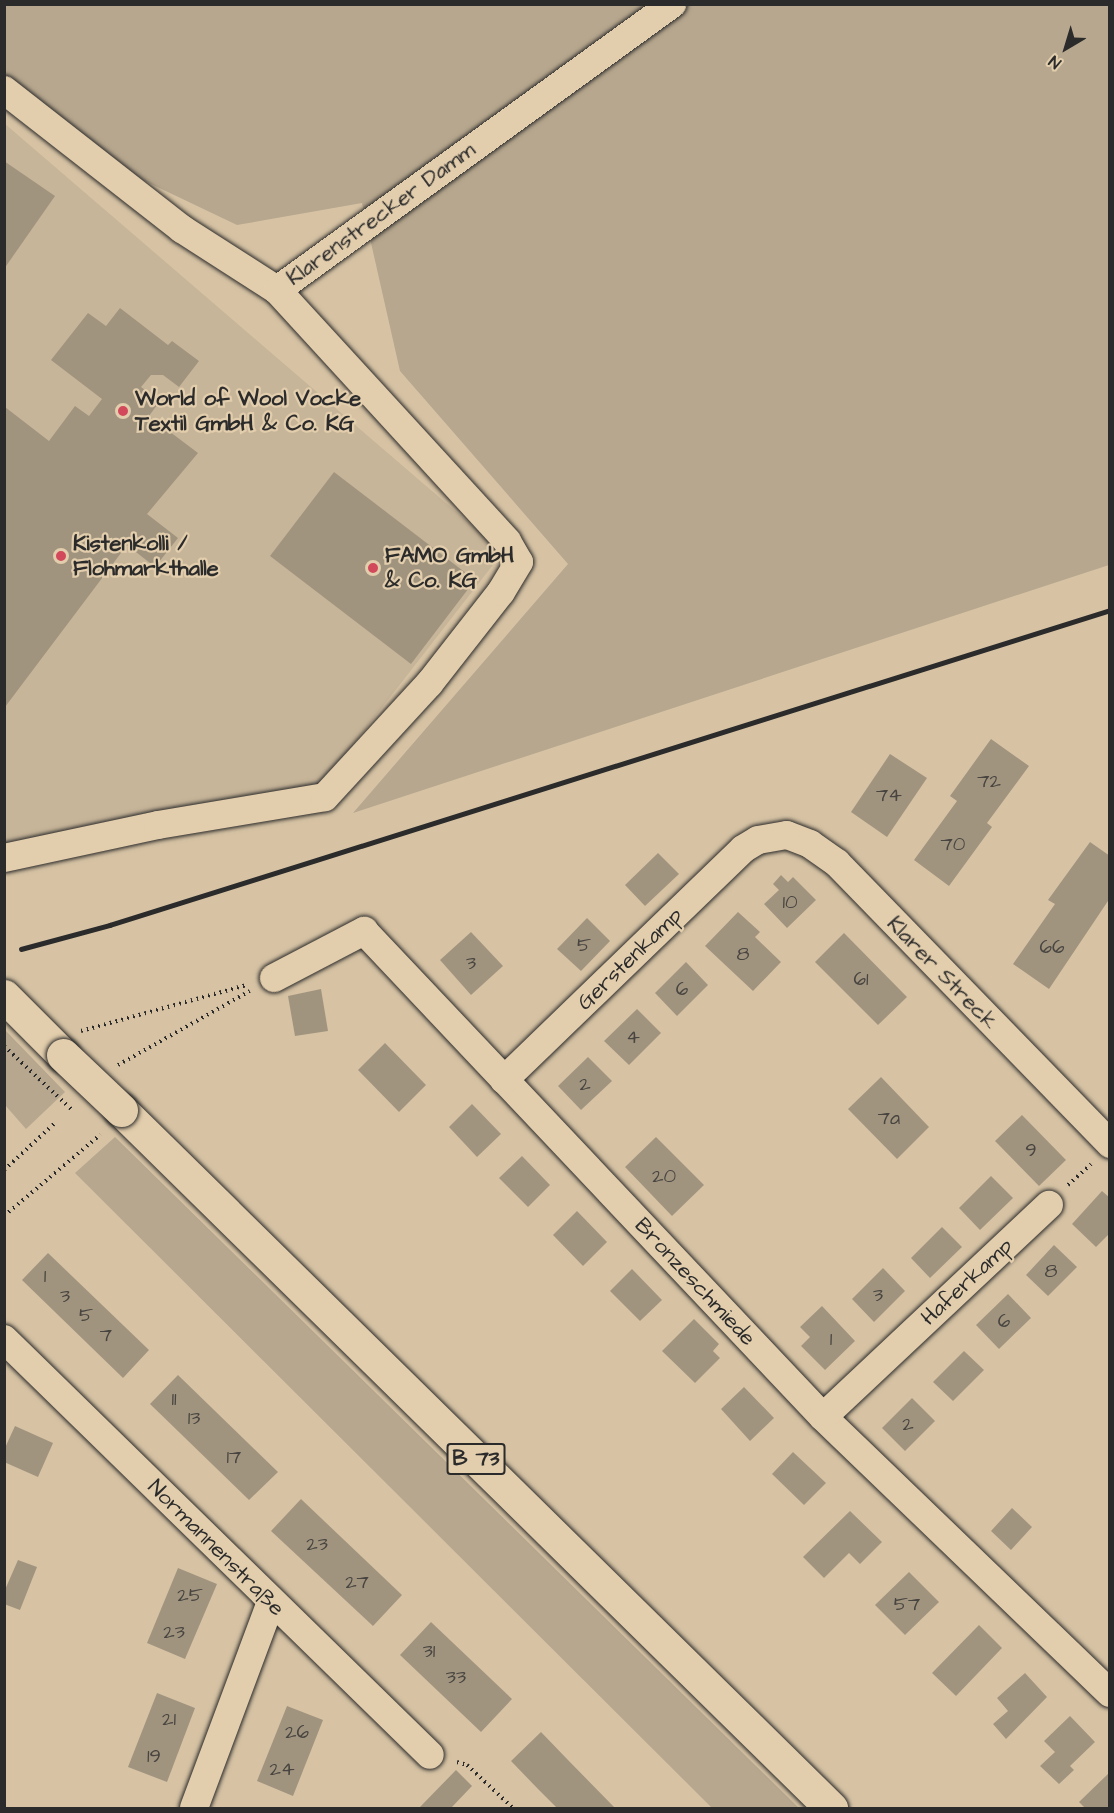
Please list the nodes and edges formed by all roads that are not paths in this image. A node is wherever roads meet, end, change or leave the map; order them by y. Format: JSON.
{"nodes":[{"id":1,"x":672,"y":4,"type":"edge"},
{"id":2,"x":4,"y":90,"type":"edge"},
{"id":3,"x":277,"y":290,"type":"junction"},
{"id":4,"x":758,"y":840,"type":"joint"},
{"id":5,"x":4,"y":858,"type":"edge"},
{"id":6,"x":274,"y":978,"type":"road end"},
{"id":7,"x":4,"y":996,"type":"edge"},
{"id":8,"x":504,"y":1080,"type":"junction"},
{"id":9,"x":1102,"y":1152,"type":"edge"},
{"id":10,"x":1048,"y":1205,"type":"road end"},
{"id":11,"x":5,"y":1340,"type":"edge"},
{"id":12,"x":824,"y":1417,"type":"junction"},
{"id":13,"x":271,"y":1602,"type":"junction"},
{"id":14,"x":1110,"y":1692,"type":"edge"},
{"id":15,"x":430,"y":1755,"type":"road end"},
{"id":16,"x":194,"y":1809,"type":"edge"},
{"id":17,"x":831,"y":1809,"type":"edge"}],
"edges":[{"from":1,"to":3,"type":"street","name":"Klarenstrecker Damm"},
{"from":2,"to":3,"type":"street","name":"Klarenstrecker Damm"},
{"from":3,"to":5,"type":"street"},
{"from":4,"to":8,"type":"street","name":"Gerstenkamp"},
{"from":4,"to":9,"type":"street","name":"Klarer Streck"},
{"from":6,"to":8,"type":"street","name":"Bronzeschmiede"},
{"from":7,"to":17,"type":"main road","number":"B 73","bridge":true},
{"from":8,"to":12,"type":"street","name":"Bronzeschmiede"},
{"from":10,"to":12,"type":"street","name":"Haferkamp"},
{"from":11,"to":13,"type":"street","name":"Normannenstraße"},
{"from":12,"to":14,"type":"street","name":"Bronzeschmiede"},
{"from":13,"to":15,"type":"street","name":"Normannenstraße"},
{"from":13,"to":16,"type":"street"}]}
